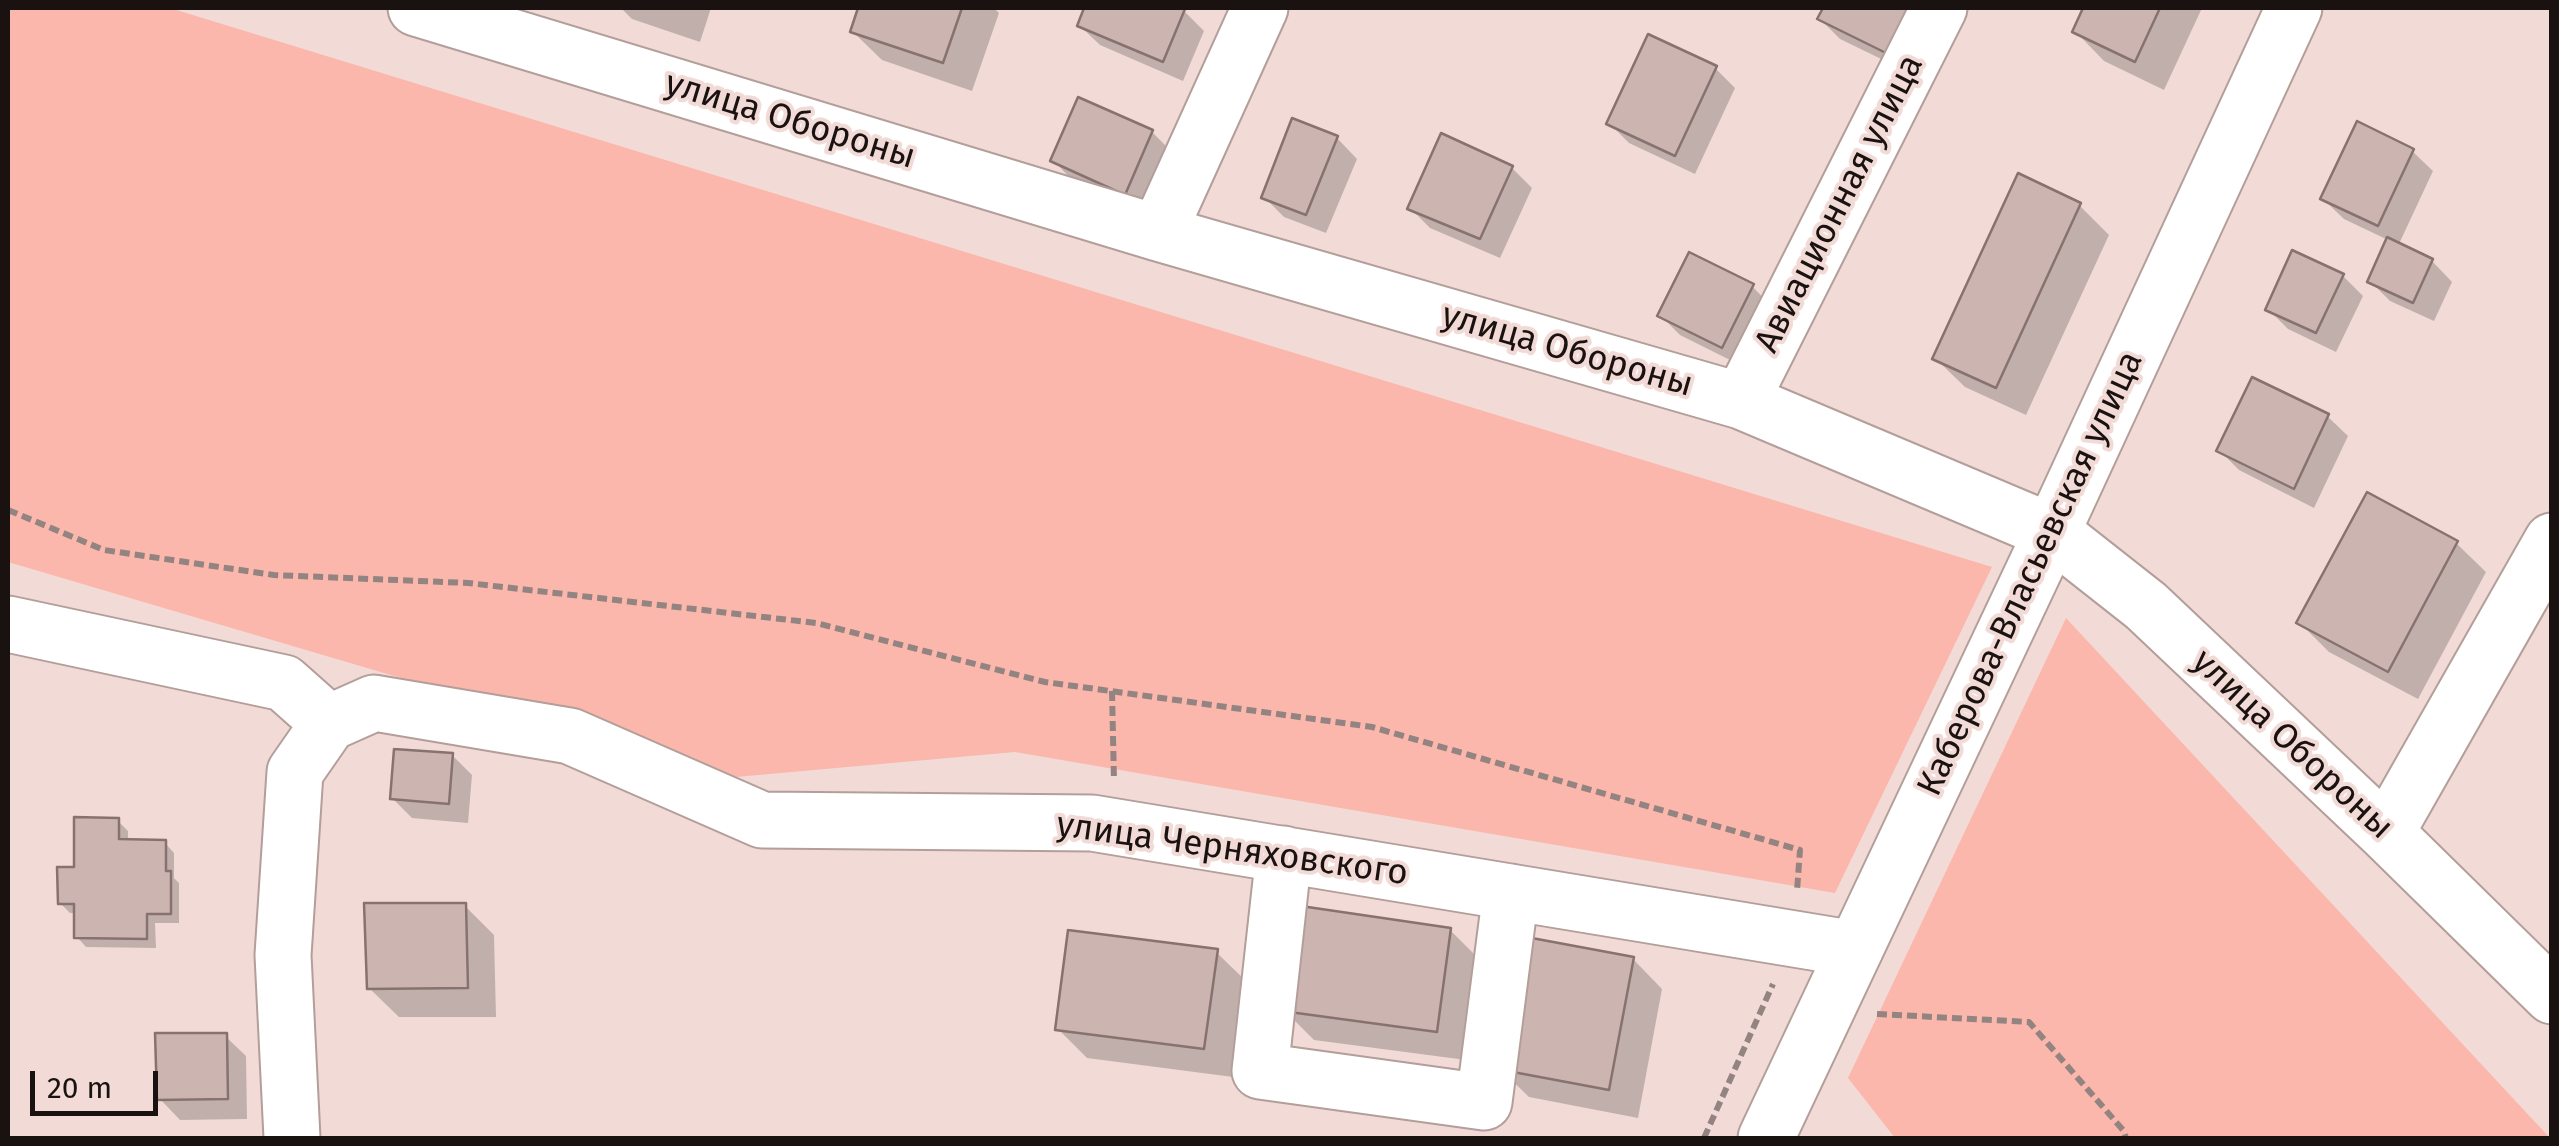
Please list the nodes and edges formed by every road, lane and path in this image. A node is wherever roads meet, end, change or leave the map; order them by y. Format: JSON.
{"nodes":[{"id":1,"x":1260,"y":8,"type":"edge"},
{"id":2,"x":1939,"y":8,"type":"edge"},
{"id":3,"x":2294,"y":8,"type":"edge"},
{"id":4,"x":445,"y":12,"type":"edge"},
{"id":5,"x":1158,"y":233,"type":"junction"},
{"id":6,"x":1742,"y":401,"type":"junction"},
{"id":7,"x":8,"y":510,"type":"edge"},
{"id":8,"x":2052,"y":532,"type":"junction"},
{"id":9,"x":2552,"y":541,"type":"edge"},
{"id":10,"x":8,"y":624,"type":"edge"},
{"id":11,"x":1112,"y":691,"type":"junction"},
{"id":12,"x":328,"y":723,"type":"junction"},
{"id":13,"x":1114,"y":827,"type":"junction"},
{"id":14,"x":2386,"y":833,"type":"junction"},
{"id":15,"x":1284,"y":854,"type":"junction"},
{"id":16,"x":1511,"y":892,"type":"junction"},
{"id":17,"x":1793,"y":939,"type":"junction"},
{"id":18,"x":1854,"y":950,"type":"junction"},
{"id":19,"x":2552,"y":996,"type":"edge"},
{"id":20,"x":1826,"y":1010,"type":"junction"},
{"id":21,"x":292,"y":1138,"type":"edge"},
{"id":22,"x":1704,"y":1138,"type":"edge"},
{"id":23,"x":1766,"y":1138,"type":"edge"},
{"id":24,"x":2126,"y":1138,"type":"edge"}],
"edges":[{"from":1,"to":5,"type":"street"},
{"from":2,"to":6,"type":"street","name":"Авиационная улица"},
{"from":3,"to":8,"type":"street","name":"Каберова-Власьевская улица"},
{"from":4,"to":5,"type":"street","name":"улица Обороны"},
{"from":5,"to":6,"type":"street","name":"улица Обороны"},
{"from":6,"to":8,"type":"street","name":"улица Обороны"},
{"from":7,"to":11,"type":"path"},
{"from":8,"to":14,"type":"street","name":"улица Обороны"},
{"from":8,"to":18,"type":"street","name":"Каберова-Власьевская улица"},
{"from":9,"to":14,"type":"street"},
{"from":10,"to":12,"type":"street"},
{"from":11,"to":13,"type":"path"},
{"from":11,"to":17,"type":"path"},
{"from":12,"to":13,"type":"street","name":"улица Черняховского"},
{"from":12,"to":21,"type":"street"},
{"from":13,"to":15,"type":"street","name":"улица Черняховского"},
{"from":14,"to":19,"type":"street","name":"улица Обороны"},
{"from":15,"to":16,"type":"street","name":"улица Черняховского"},
{"from":15,"to":16,"type":"street"},
{"from":16,"to":17,"type":"street","name":"улица Черняховского"},
{"from":17,"to":18,"type":"street","name":"улица Черняховского"},
{"from":17,"to":22,"type":"path"},
{"from":18,"to":20,"type":"street","name":"Каберова-Власьевская улица"},
{"from":20,"to":23,"type":"street","name":"Каберова-Власьевская улица"},
{"from":20,"to":24,"type":"path"}]}
